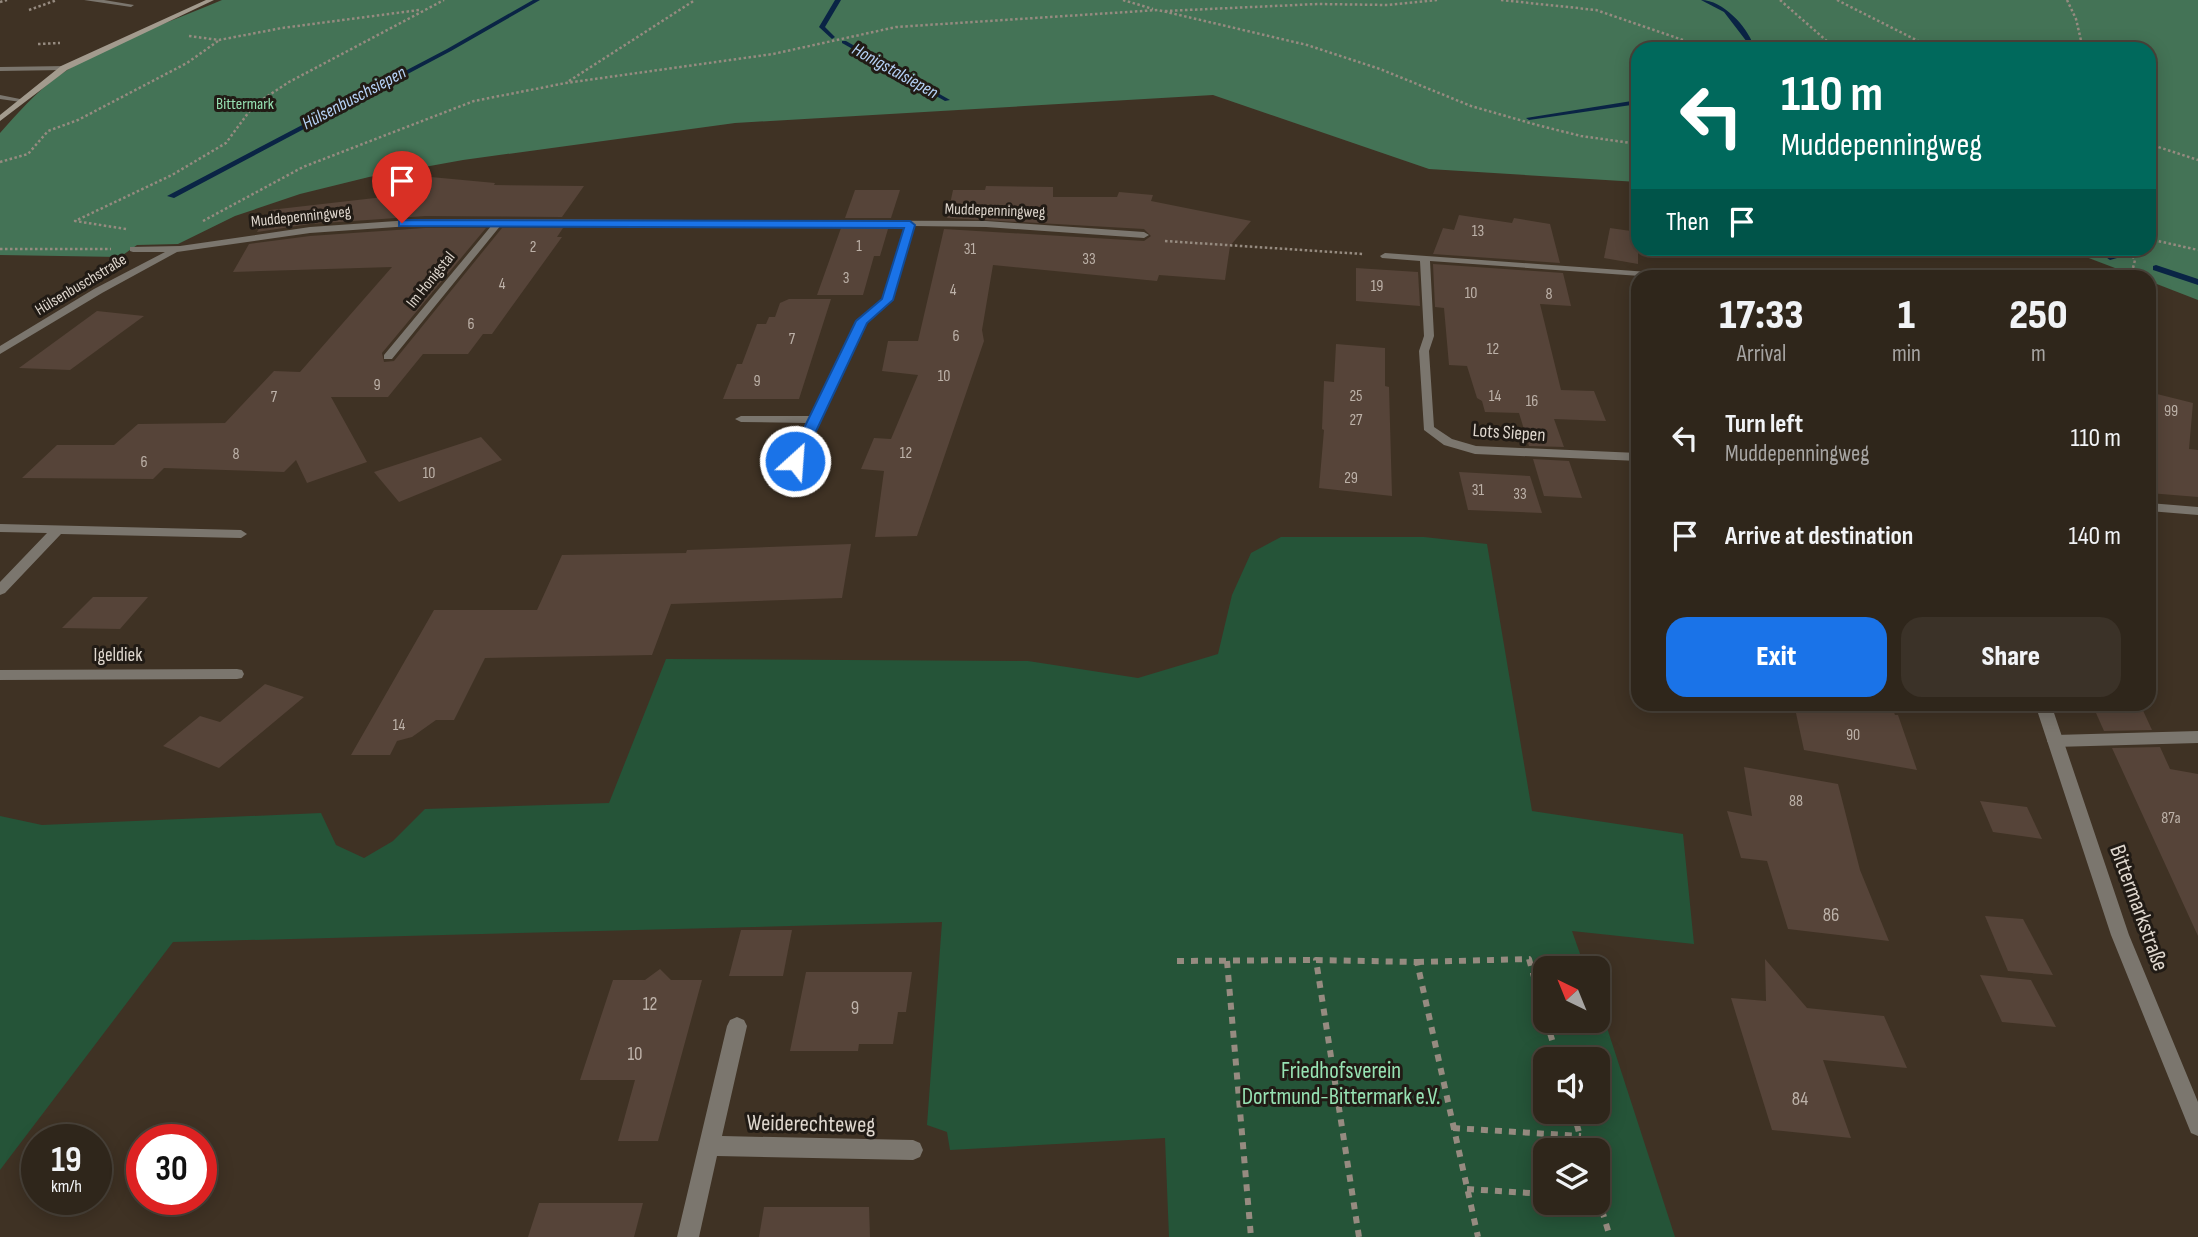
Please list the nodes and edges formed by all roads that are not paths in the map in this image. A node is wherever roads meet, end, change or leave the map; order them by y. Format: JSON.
{"nodes":[{"id":1,"x":87,"y":0,"type":"edge"},
{"id":2,"x":211,"y":0,"type":"edge"},
{"id":3,"x":131,"y":5,"type":"dead end"},
{"id":4,"x":64,"y":68,"type":"junction"},
{"id":5,"x":0,"y":69,"type":"edge"},
{"id":6,"x":0,"y":97,"type":"edge"},
{"id":7,"x":21,"y":100,"type":"junction"},
{"id":8,"x":0,"y":119,"type":"edge"},
{"id":9,"x":498,"y":223,"type":"junction"},
{"id":10,"x":910,"y":225,"type":"junction"},
{"id":11,"x":1144,"y":235,"type":"road end"},
{"id":12,"x":133,"y":249,"type":"road end"},
{"id":13,"x":180,"y":249,"type":"junction"},
{"id":14,"x":1385,"y":256,"type":"road end"},
{"id":15,"x":1425,"y":258,"type":"junction"},
{"id":16,"x":1631,"y":273,"type":"edge"},
{"id":17,"x":0,"y":351,"type":"edge"},
{"id":18,"x":388,"y":357,"type":"dead end"},
{"id":19,"x":741,"y":419,"type":"dead end"},
{"id":20,"x":815,"y":420,"type":"junction"},
{"id":21,"x":1631,"y":457,"type":"edge"},
{"id":22,"x":795,"y":461,"type":"dead end"},
{"id":23,"x":2156,"y":508,"type":"edge"},
{"id":24,"x":2198,"y":511,"type":"edge"},
{"id":25,"x":0,"y":528,"type":"edge"},
{"id":26,"x":58,"y":529,"type":"junction"},
{"id":27,"x":241,"y":534,"type":"dead end"},
{"id":28,"x":0,"y":590,"type":"edge"},
{"id":29,"x":237,"y":674,"type":"dead end"},
{"id":30,"x":0,"y":675,"type":"edge"},
{"id":31,"x":2045,"y":711,"type":"edge"},
{"id":32,"x":2198,"y":737,"type":"edge"},
{"id":33,"x":2056,"y":741,"type":"junction"},
{"id":34,"x":737,"y":1026,"type":"dead end"},
{"id":35,"x":2198,"y":1126,"type":"edge"},
{"id":36,"x":709,"y":1146,"type":"junction"},
{"id":37,"x":913,"y":1150,"type":"dead end"},
{"id":38,"x":688,"y":1237,"type":"edge"}],
"edges":[{"from":1,"to":3,"type":"street"},
{"from":2,"to":4,"type":"main road"},
{"from":4,"to":5,"type":"street"},
{"from":4,"to":7,"type":"main road"},
{"from":6,"to":7,"type":"street"},
{"from":7,"to":8,"type":"main road"},
{"from":9,"to":10,"type":"street","name":"Muddepenningweg"},
{"from":9,"to":13,"type":"street","name":"Muddepenningweg"},
{"from":9,"to":18,"type":"street","name":"Im Honigstal"},
{"from":10,"to":11,"type":"street","name":"Muddepenningweg"},
{"from":10,"to":20,"type":"street"},
{"from":12,"to":13,"type":"street","name":"Muddepenningweg"},
{"from":13,"to":17,"type":"street","name":"Hülsenbuschstraße"},
{"from":14,"to":15,"type":"street"},
{"from":15,"to":16,"type":"street"},
{"from":15,"to":21,"type":"street","name":"Lots Siepen"},
{"from":19,"to":20,"type":"street"},
{"from":20,"to":22,"type":"street"},
{"from":23,"to":24,"type":"street"},
{"from":25,"to":26,"type":"street"},
{"from":26,"to":27,"type":"street"},
{"from":26,"to":28,"type":"street"},
{"from":29,"to":30,"type":"street","name":"Igeldiek"},
{"from":31,"to":33,"type":"street","name":"Bittermarkstraße"},
{"from":32,"to":33,"type":"street"},
{"from":33,"to":35,"type":"street","name":"Bittermarkstraße"},
{"from":34,"to":36,"type":"street","name":"Weiderechteweg"},
{"from":36,"to":37,"type":"street","name":"Weiderechteweg"},
{"from":36,"to":38,"type":"street","name":"Weiderechteweg"}]}
